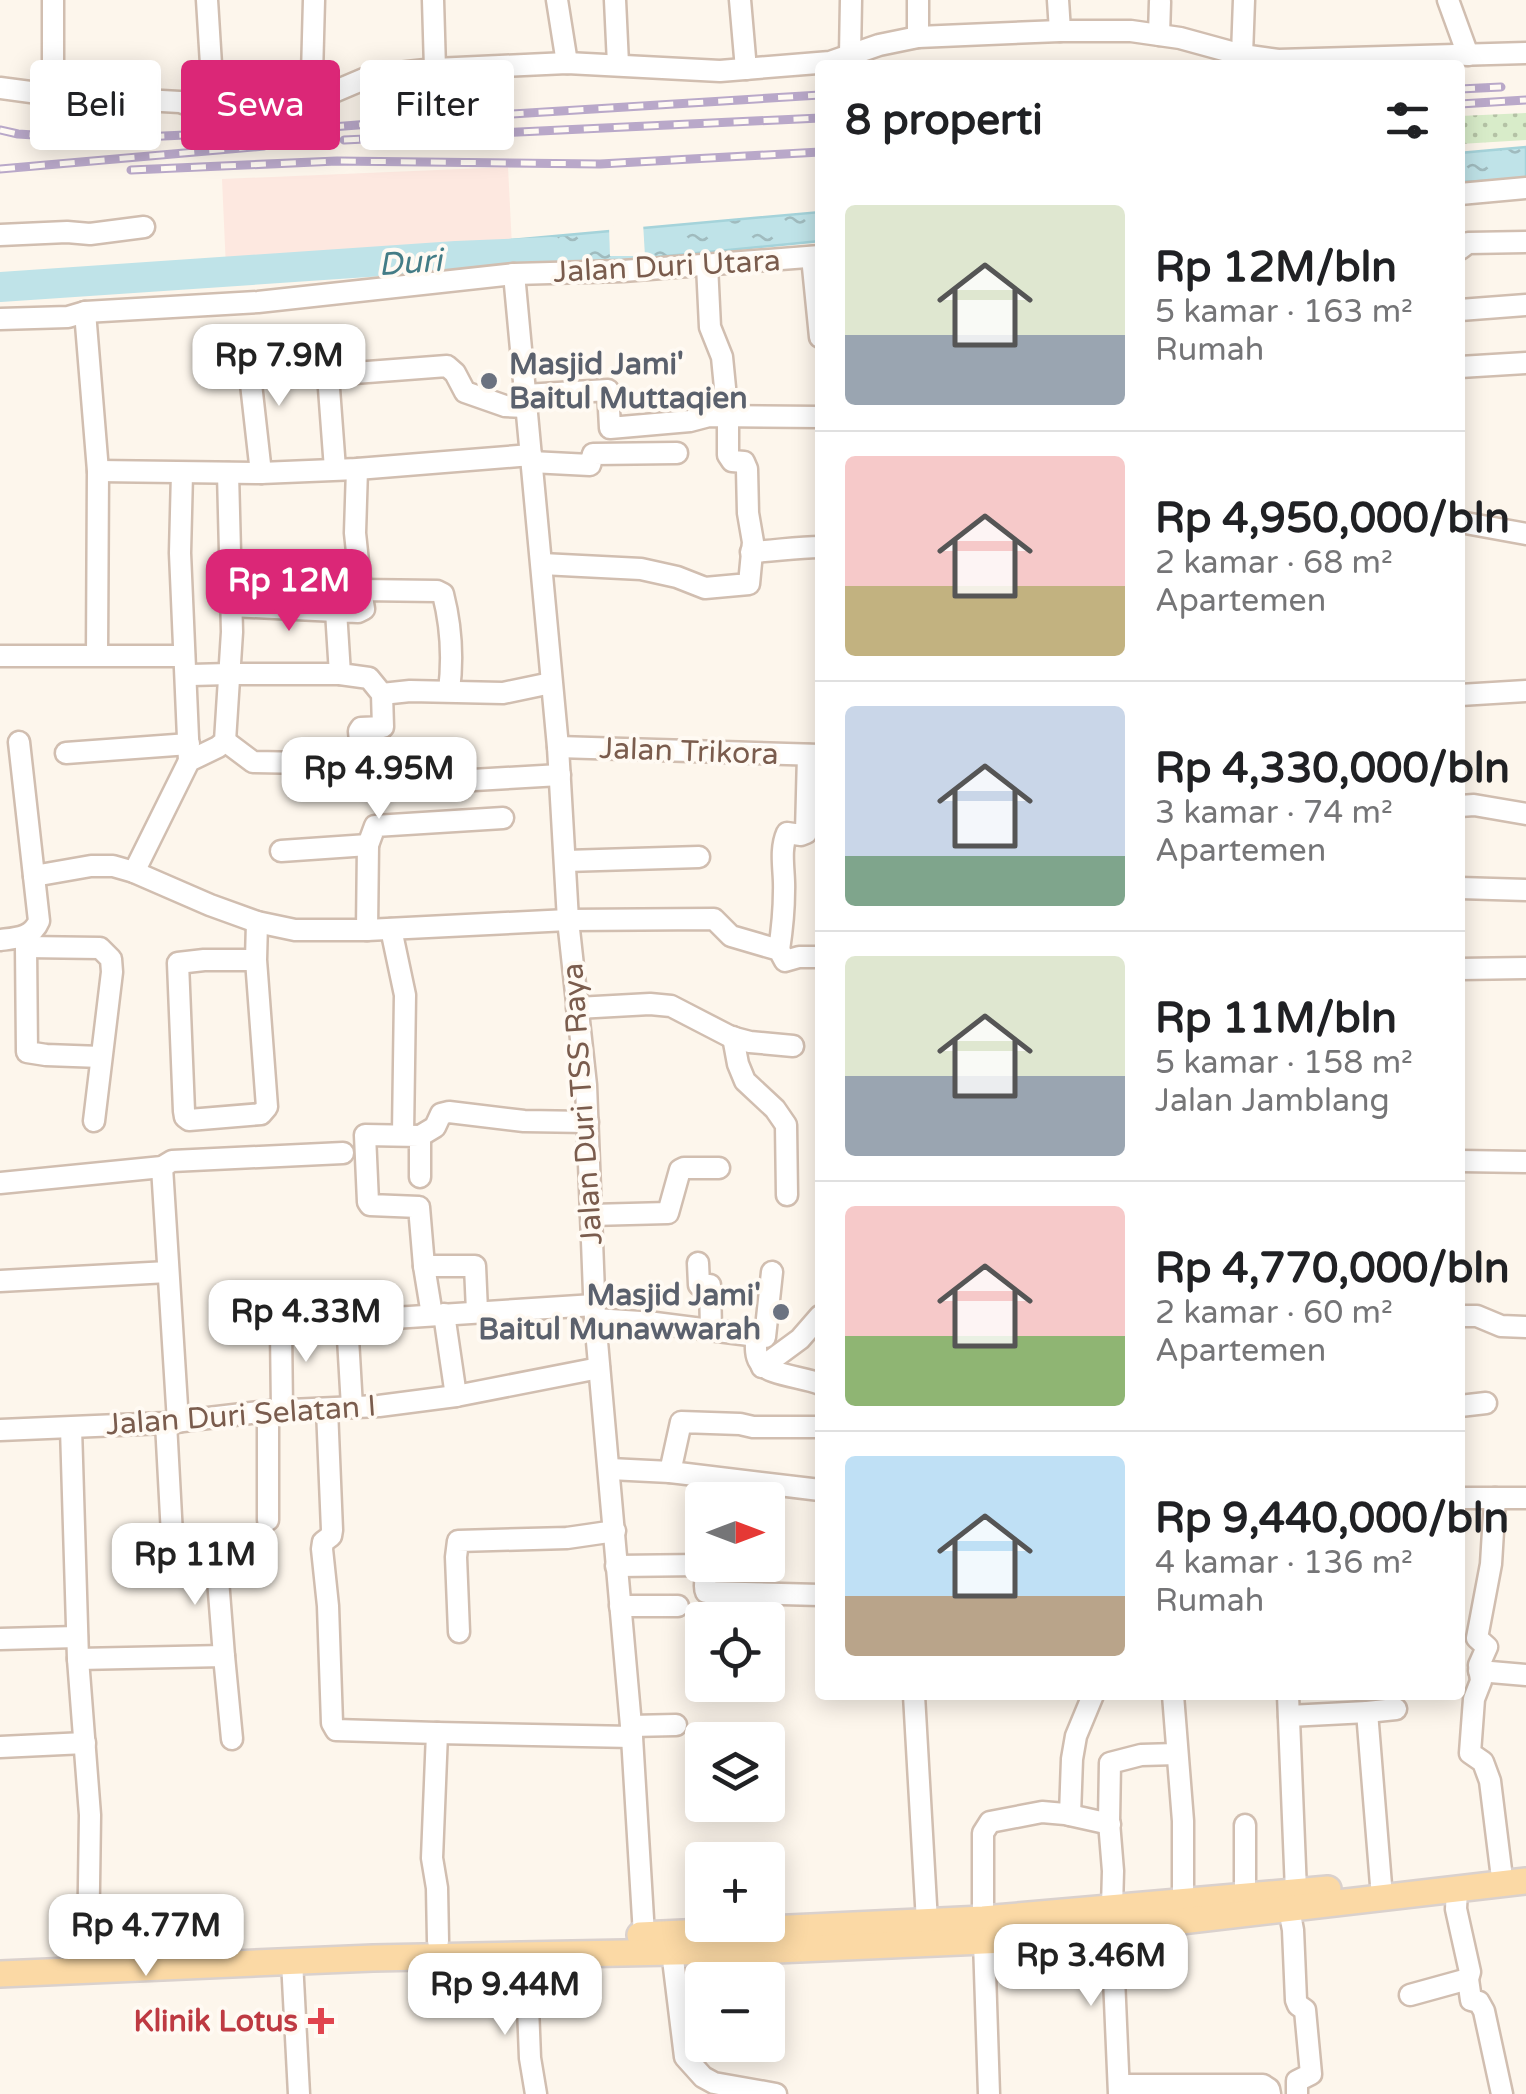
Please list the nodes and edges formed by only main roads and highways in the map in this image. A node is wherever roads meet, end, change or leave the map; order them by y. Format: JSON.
{"nodes":[{"id":1,"x":1513,"y":1869,"type":"edge"},
{"id":2,"x":1526,"y":1881,"type":"edge"},
{"id":3,"x":1294,"y":1903,"type":"junction"},
{"id":4,"x":1112,"y":1919,"type":"junction"},
{"id":5,"x":984,"y":1930,"type":"junction"},
{"id":6,"x":672,"y":1942,"type":"junction"},
{"id":7,"x":644,"y":1943,"type":"junction"},
{"id":8,"x":292,"y":1953,"type":"junction"},
{"id":9,"x":0,"y":1956,"type":"edge"},
{"id":10,"x":31,"y":1964,"type":"junction"},
{"id":11,"x":0,"y":1974,"type":"edge"}],
"edges":[{"from":1,"to":3,"type":"main road"},
{"from":2,"to":3,"type":"main road"},
{"from":3,"to":4,"type":"main road"},
{"from":3,"to":4,"type":"main road"},
{"from":4,"to":5,"type":"main road"},
{"from":5,"to":6,"type":"main road"},
{"from":5,"to":6,"type":"main road"},
{"from":6,"to":7,"type":"main road"},
{"from":7,"to":8,"type":"main road"},
{"from":7,"to":8,"type":"main road"},
{"from":8,"to":10,"type":"main road"},
{"from":8,"to":10,"type":"main road"},
{"from":9,"to":10,"type":"main road"},
{"from":10,"to":11,"type":"main road"}]}
